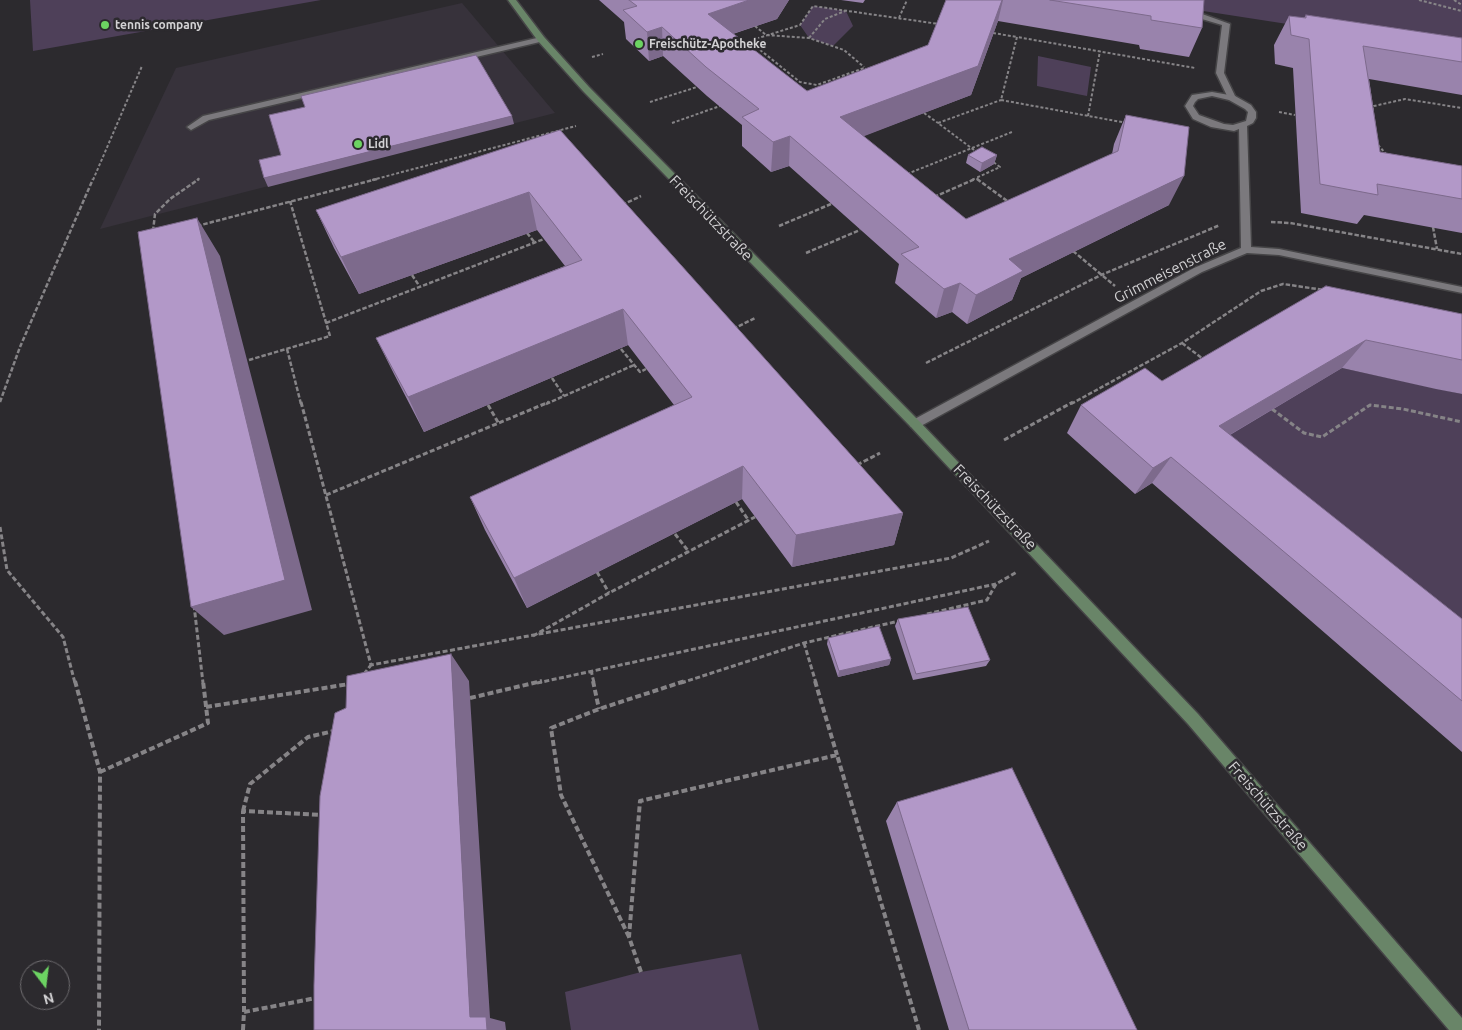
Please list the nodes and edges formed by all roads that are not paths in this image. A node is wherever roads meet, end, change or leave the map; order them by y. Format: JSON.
{"nodes":[{"id":1,"x":512,"y":0,"type":"edge"},
{"id":2,"x":1177,"y":10,"type":"edge"},
{"id":3,"x":542,"y":38,"type":"junction"},
{"id":4,"x":1232,"y":98,"type":"junction"},
{"id":5,"x":1243,"y":126,"type":"junction"},
{"id":6,"x":191,"y":127,"type":"dead end"},
{"id":7,"x":1246,"y":250,"type":"junction"},
{"id":8,"x":1462,"y":290,"type":"edge"},
{"id":9,"x":915,"y":424,"type":"junction"},
{"id":10,"x":1461,"y":1030,"type":"edge"}],
"edges":[{"from":1,"to":3,"type":"main road","name":"Freischützstraße"},
{"from":2,"to":4,"type":"street"},
{"from":3,"to":6,"type":"street"},
{"from":3,"to":9,"type":"main road","name":"Freischützstraße"},
{"from":4,"to":5,"type":"street"},
{"from":4,"to":5,"type":"street"},
{"from":5,"to":7,"type":"street"},
{"from":7,"to":8,"type":"street","name":"Grimmeisenstraße"},
{"from":7,"to":9,"type":"street","name":"Grimmeisenstraße"},
{"from":9,"to":10,"type":"main road","name":"Freischützstraße"}]}
